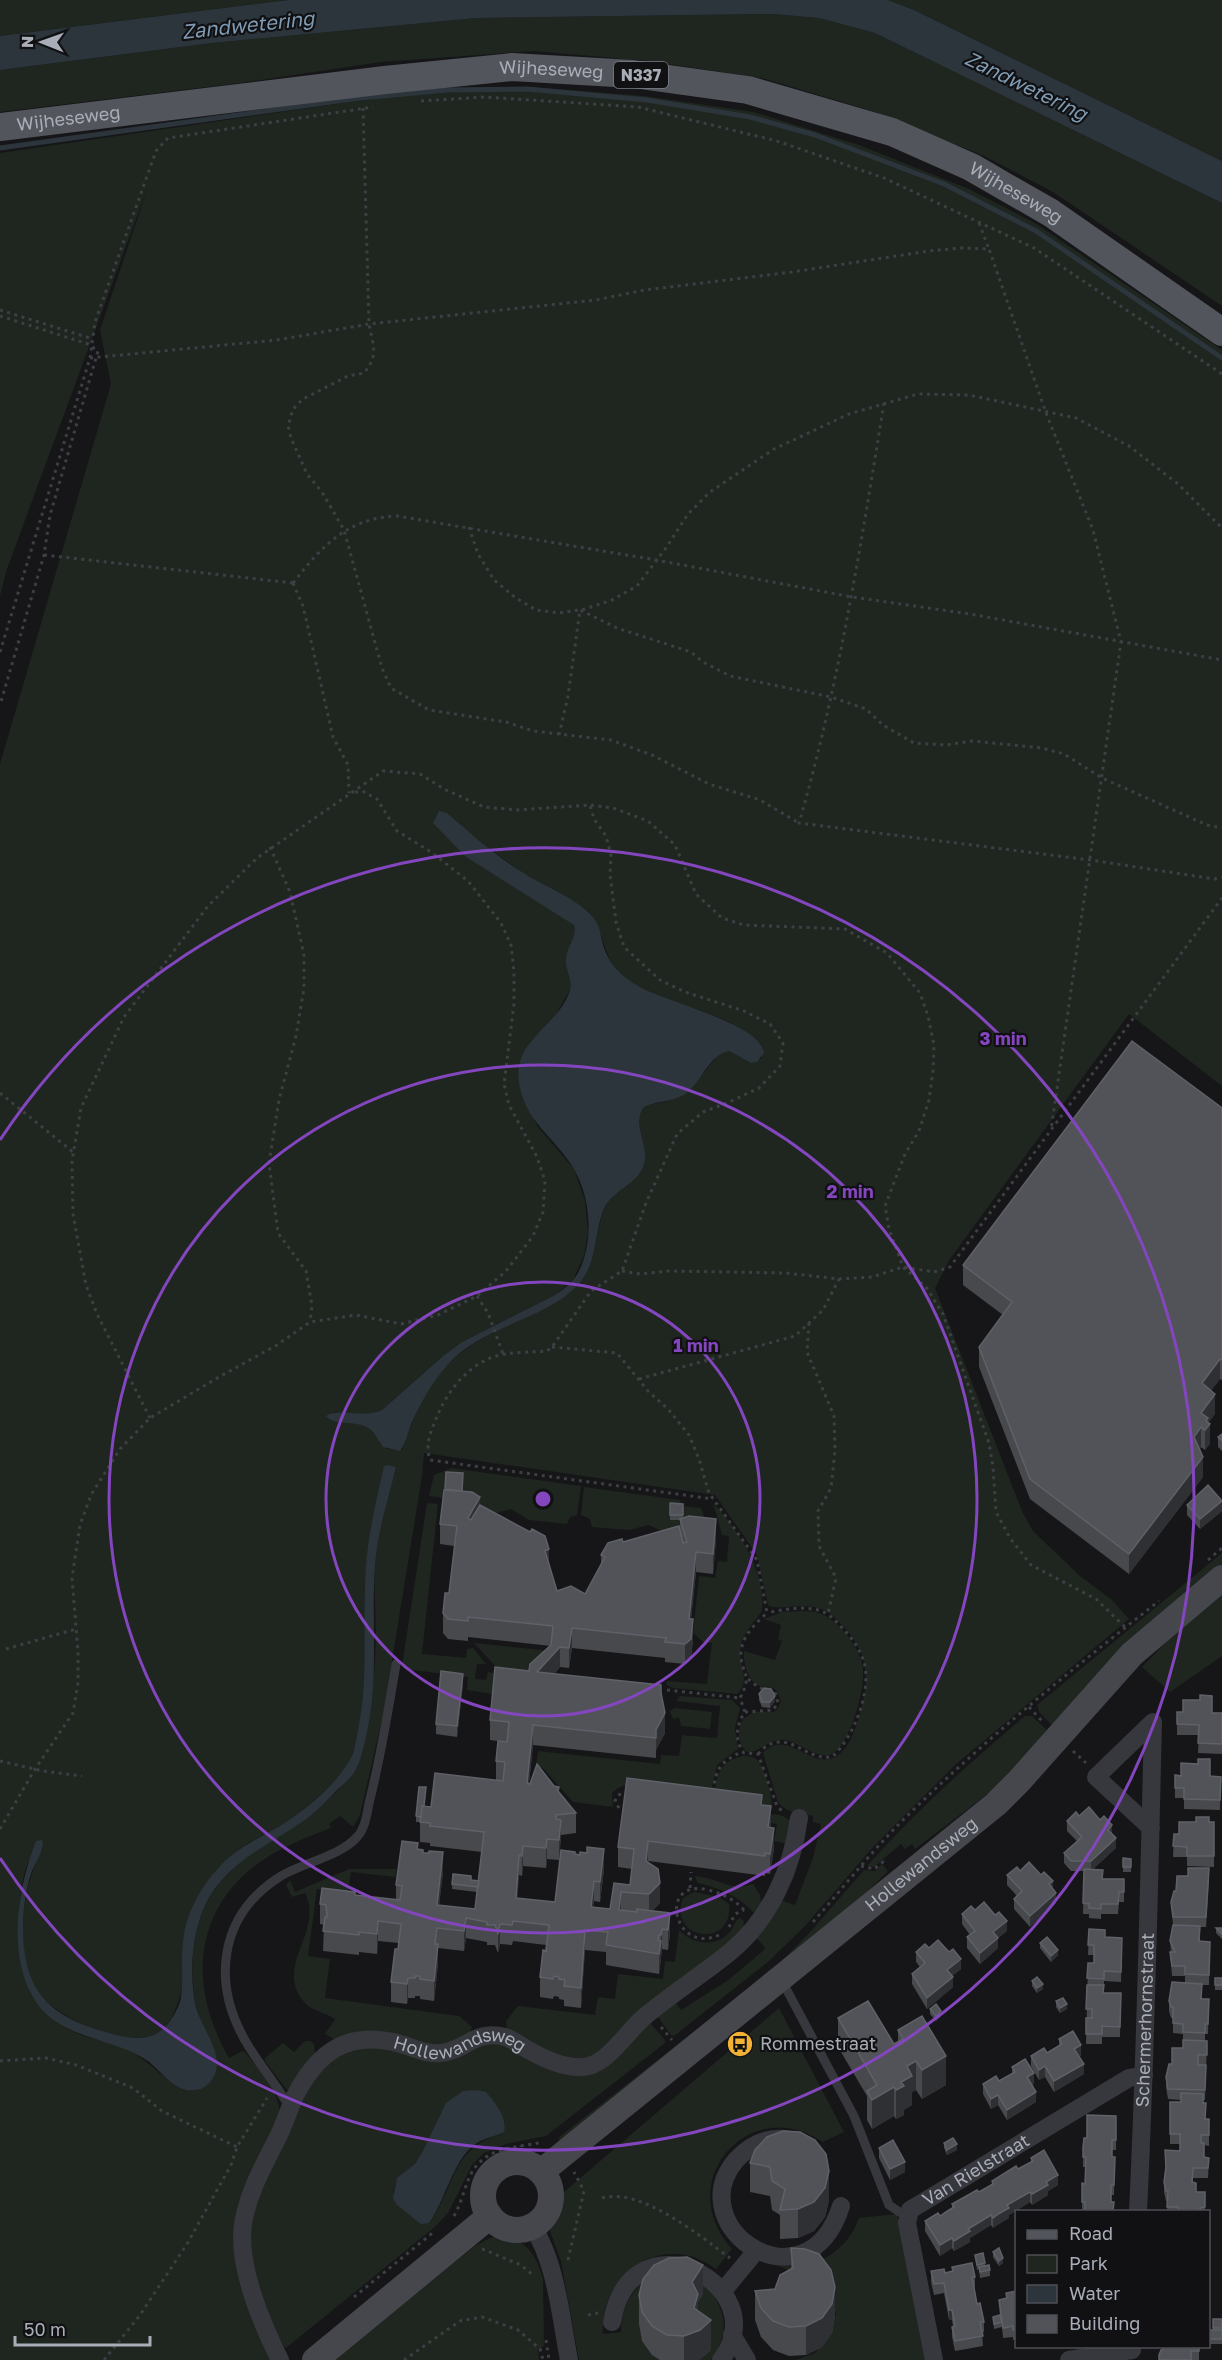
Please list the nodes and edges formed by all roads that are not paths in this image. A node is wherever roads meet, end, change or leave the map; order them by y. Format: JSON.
{"nodes":[{"id":1,"x":0,"y":126,"type":"edge"},
{"id":2,"x":1222,"y":332,"type":"edge"},
{"id":3,"x":1213,"y":1571,"type":"edge"},
{"id":4,"x":396,"y":1664,"type":"dead end"},
{"id":5,"x":800,"y":1818,"type":"road end"},
{"id":6,"x":1151,"y":1828,"type":"junction"},
{"id":7,"x":781,"y":1978,"type":"junction"},
{"id":8,"x":1144,"y":2075,"type":"junction"},
{"id":9,"x":290,"y":2108,"type":"junction"},
{"id":10,"x":799,"y":2140,"type":"edge"},
{"id":11,"x":538,"y":2155,"type":"junction"},
{"id":12,"x":841,"y":2206,"type":"dead end"},
{"id":13,"x":1138,"y":2210,"type":"edge"},
{"id":14,"x":490,"y":2216,"type":"junction"},
{"id":15,"x":907,"y":2217,"type":"junction"},
{"id":16,"x":532,"y":2226,"type":"junction"},
{"id":17,"x":756,"y":2251,"type":"junction"},
{"id":18,"x":723,"y":2291,"type":"junction"},
{"id":19,"x":612,"y":2322,"type":"dead end"},
{"id":20,"x":732,"y":2335,"type":"junction"},
{"id":21,"x":1132,"y":2352,"type":"edge"},
{"id":22,"x":280,"y":2360,"type":"edge"},
{"id":23,"x":315,"y":2360,"type":"edge"},
{"id":24,"x":569,"y":2360,"type":"edge"},
{"id":25,"x":721,"y":2360,"type":"edge"},
{"id":26,"x":747,"y":2360,"type":"edge"},
{"id":27,"x":934,"y":2360,"type":"edge"},
{"id":28,"x":1069,"y":2360,"type":"edge"}],
"edges":[{"from":1,"to":2,"type":"main road","name":"Wijheseweg","number":"N337"},
{"from":3,"to":7,"type":"main road","name":"Hollewandsweg"},
{"from":4,"to":9,"type":"lane"},
{"from":5,"to":9,"type":"street","name":"Hollewandsweg"},
{"from":6,"to":6,"type":"street","name":"Schermerhornstraat"},
{"from":6,"to":8,"type":"street","name":"Schermerhornstraat"},
{"from":7,"to":11,"type":"main road","name":"Hollewandsweg"},
{"from":7,"to":15,"type":"lane"},
{"from":8,"to":13,"type":"street","name":"Schermerhornstraat"},
{"from":8,"to":15,"type":"street","name":"Van Rielstraat"},
{"from":9,"to":22,"type":"street","name":"Hollewandsweg"},
{"from":10,"to":17,"type":"street"},
{"from":11,"to":14,"type":"main road"},
{"from":11,"to":16,"type":"main road"},
{"from":12,"to":17,"type":"street"},
{"from":14,"to":16,"type":"main road"},
{"from":14,"to":23,"type":"main road"},
{"from":15,"to":27,"type":"street","name":"Van Rielstraat"},
{"from":16,"to":24,"type":"street"},
{"from":17,"to":18,"type":"street"},
{"from":18,"to":19,"type":"street"},
{"from":18,"to":20,"type":"street"},
{"from":20,"to":25,"type":"street"},
{"from":20,"to":26,"type":"street"},
{"from":21,"to":28,"type":"street"}]}
